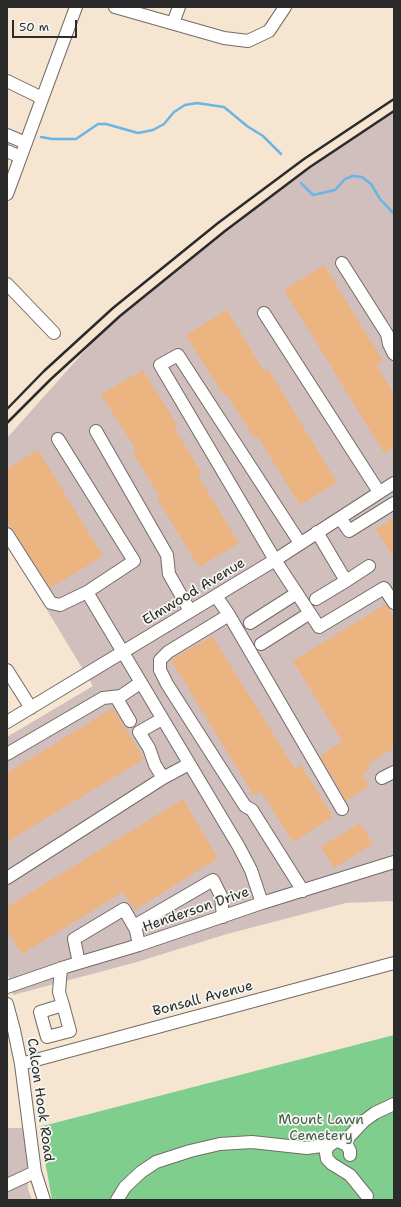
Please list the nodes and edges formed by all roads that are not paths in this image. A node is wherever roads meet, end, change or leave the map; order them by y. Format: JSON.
{"nodes":[{"id":1,"x":76,"y":7,"type":"edge"},
{"id":2,"x":115,"y":7,"type":"edge"},
{"id":3,"x":179,"y":7,"type":"edge"},
{"id":4,"x":285,"y":7,"type":"edge"},
{"id":5,"x":173,"y":23,"type":"junction"},
{"id":6,"x":7,"y":81,"type":"edge"},
{"id":7,"x":42,"y":98,"type":"junction"},
{"id":8,"x":7,"y":135,"type":"edge"},
{"id":9,"x":26,"y":143,"type":"junction"},
{"id":10,"x":7,"y":151,"type":"edge"},
{"id":11,"x":20,"y":158,"type":"junction"},
{"id":12,"x":7,"y":194,"type":"edge"},
{"id":13,"x":342,"y":263,"type":"dead end"},
{"id":14,"x":7,"y":284,"type":"edge"},
{"id":15,"x":264,"y":313,"type":"dead end"},
{"id":16,"x":54,"y":333,"type":"dead end"},
{"id":17,"x":394,"y":354,"type":"edge"},
{"id":18,"x":96,"y":431,"type":"dead end"},
{"id":19,"x":58,"y":439,"type":"dead end"},
{"id":20,"x":394,"y":483,"type":"edge"},
{"id":21,"x":379,"y":492,"type":"junction"},
{"id":22,"x":394,"y":503,"type":"edge"},
{"id":23,"x":340,"y":518,"type":"junction"},
{"id":24,"x":317,"y":532,"type":"junction"},
{"id":25,"x":7,"y":534,"type":"edge"},
{"id":26,"x":300,"y":543,"type":"junction"},
{"id":27,"x":275,"y":560,"type":"junction"},
{"id":28,"x":369,"y":566,"type":"dead end"},
{"id":29,"x":346,"y":581,"type":"junction"},
{"id":30,"x":87,"y":592,"type":"junction"},
{"id":31,"x":297,"y":593,"type":"junction"},
{"id":32,"x":216,"y":596,"type":"junction"},
{"id":33,"x":316,"y":600,"type":"dead end"},
{"id":34,"x":394,"y":603,"type":"edge"},
{"id":35,"x":190,"y":611,"type":"junction"},
{"id":36,"x":310,"y":613,"type":"junction"},
{"id":37,"x":229,"y":615,"type":"junction"},
{"id":38,"x":250,"y":623,"type":"dead end"},
{"id":39,"x":262,"y":644,"type":"dead end"},
{"id":40,"x":122,"y":653,"type":"junction"},
{"id":41,"x":7,"y":670,"type":"edge"},
{"id":42,"x":140,"y":683,"type":"junction"},
{"id":43,"x":116,"y":697,"type":"junction"},
{"id":44,"x":30,"y":708,"type":"junction"},
{"id":45,"x":162,"y":719,"type":"junction"},
{"id":46,"x":130,"y":721,"type":"dead end"},
{"id":47,"x":7,"y":722,"type":"edge"},
{"id":48,"x":7,"y":754,"type":"edge"},
{"id":49,"x":189,"y":764,"type":"junction"},
{"id":50,"x":394,"y":772,"type":"edge"},
{"id":51,"x":163,"y":778,"type":"junction"},
{"id":52,"x":382,"y":778,"type":"dead end"},
{"id":53,"x":342,"y":809,"type":"dead end"},
{"id":54,"x":394,"y":862,"type":"edge"},
{"id":55,"x":7,"y":878,"type":"edge"},
{"id":56,"x":303,"y":891,"type":"junction"},
{"id":57,"x":262,"y":903,"type":"junction"},
{"id":58,"x":223,"y":917,"type":"junction"},
{"id":59,"x":134,"y":926,"type":"junction"},
{"id":60,"x":139,"y":945,"type":"junction"},
{"id":61,"x":79,"y":963,"type":"junction"},
{"id":62,"x":394,"y":963,"type":"edge"},
{"id":63,"x":61,"y":968,"type":"junction"},
{"id":64,"x":7,"y":987,"type":"edge"},
{"id":65,"x":7,"y":1004,"type":"edge"},
{"id":66,"x":63,"y":1005,"type":"dead end"},
{"id":67,"x":21,"y":1064,"type":"junction"},
{"id":68,"x":394,"y":1104,"type":"edge"},
{"id":69,"x":359,"y":1127,"type":"junction"},
{"id":70,"x":335,"y":1141,"type":"junction"},
{"id":71,"x":290,"y":1147,"type":"junction"},
{"id":72,"x":350,"y":1155,"type":"junction"},
{"id":73,"x":332,"y":1164,"type":"junction"},
{"id":74,"x":35,"y":1172,"type":"junction"},
{"id":75,"x":7,"y":1186,"type":"edge"},
{"id":76,"x":368,"y":1198,"type":"edge"},
{"id":77,"x":44,"y":1200,"type":"edge"},
{"id":78,"x":117,"y":1200,"type":"edge"}],
"edges":[{"from":1,"to":7,"type":"street"},
{"from":2,"to":5,"type":"street"},
{"from":3,"to":5,"type":"street"},
{"from":4,"to":5,"type":"street"},
{"from":6,"to":7,"type":"street"},
{"from":7,"to":9,"type":"street"},
{"from":8,"to":9,"type":"street"},
{"from":9,"to":11,"type":"street"},
{"from":10,"to":11,"type":"street"},
{"from":11,"to":12,"type":"street"},
{"from":13,"to":17,"type":"street"},
{"from":14,"to":16,"type":"street"},
{"from":15,"to":21,"type":"street"},
{"from":18,"to":35,"type":"street"},
{"from":19,"to":30,"type":"street"},
{"from":20,"to":21,"type":"street","name":"Elmwood Avenue"},
{"from":21,"to":23,"type":"street","name":"Elmwood Avenue"},
{"from":22,"to":23,"type":"street"},
{"from":23,"to":24,"type":"street","name":"Elmwood Avenue"},
{"from":24,"to":26,"type":"street","name":"Elmwood Avenue"},
{"from":24,"to":29,"type":"street"},
{"from":25,"to":30,"type":"street"},
{"from":26,"to":27,"type":"street","name":"Elmwood Avenue"},
{"from":26,"to":27,"type":"street"},
{"from":27,"to":31,"type":"street"},
{"from":27,"to":32,"type":"street","name":"Elmwood Avenue"},
{"from":28,"to":29,"type":"street"},
{"from":29,"to":33,"type":"street"},
{"from":30,"to":40,"type":"street"},
{"from":31,"to":36,"type":"street"},
{"from":31,"to":38,"type":"street"},
{"from":32,"to":35,"type":"street","name":"Elmwood Avenue"},
{"from":32,"to":37,"type":"street"},
{"from":34,"to":36,"type":"street"},
{"from":35,"to":40,"type":"street","name":"Elmwood Avenue"},
{"from":36,"to":39,"type":"street"},
{"from":37,"to":53,"type":"street"},
{"from":37,"to":56,"type":"street"},
{"from":40,"to":42,"type":"street"},
{"from":40,"to":44,"type":"street","name":"Elmwood Avenue"},
{"from":41,"to":44,"type":"street"},
{"from":42,"to":43,"type":"street"},
{"from":42,"to":45,"type":"street"},
{"from":43,"to":46,"type":"street"},
{"from":43,"to":48,"type":"street"},
{"from":44,"to":47,"type":"street","name":"Elmwood Avenue"},
{"from":45,"to":49,"type":"street"},
{"from":45,"to":51,"type":"street"},
{"from":49,"to":51,"type":"street"},
{"from":49,"to":57,"type":"street"},
{"from":50,"to":52,"type":"street"},
{"from":51,"to":55,"type":"street"},
{"from":54,"to":56,"type":"street","name":"Henderson Drive"},
{"from":56,"to":57,"type":"street","name":"Henderson Drive"},
{"from":57,"to":58,"type":"street","name":"Henderson Drive"},
{"from":58,"to":59,"type":"street"},
{"from":58,"to":60,"type":"street","name":"Henderson Drive"},
{"from":59,"to":60,"type":"street"},
{"from":59,"to":61,"type":"street"},
{"from":60,"to":61,"type":"street","name":"Henderson Drive"},
{"from":61,"to":63,"type":"street","name":"Henderson Drive"},
{"from":62,"to":67,"type":"street","name":"Bonsall Avenue"},
{"from":63,"to":64,"type":"street","name":"Henderson Drive"},
{"from":63,"to":66,"type":"street"},
{"from":65,"to":67,"type":"street","name":"Calcon Hook Road"},
{"from":67,"to":74,"type":"street","name":"Calcon Hook Road"},
{"from":68,"to":69,"type":"street"},
{"from":69,"to":70,"type":"street"},
{"from":69,"to":72,"type":"street"},
{"from":70,"to":71,"type":"street"},
{"from":70,"to":72,"type":"street"},
{"from":70,"to":73,"type":"street"},
{"from":71,"to":73,"type":"street"},
{"from":71,"to":78,"type":"street"},
{"from":72,"to":73,"type":"street"},
{"from":72,"to":76,"type":"street"},
{"from":73,"to":76,"type":"street"},
{"from":74,"to":75,"type":"street"},
{"from":74,"to":77,"type":"street","name":"Calcon Hook Road"}]}
